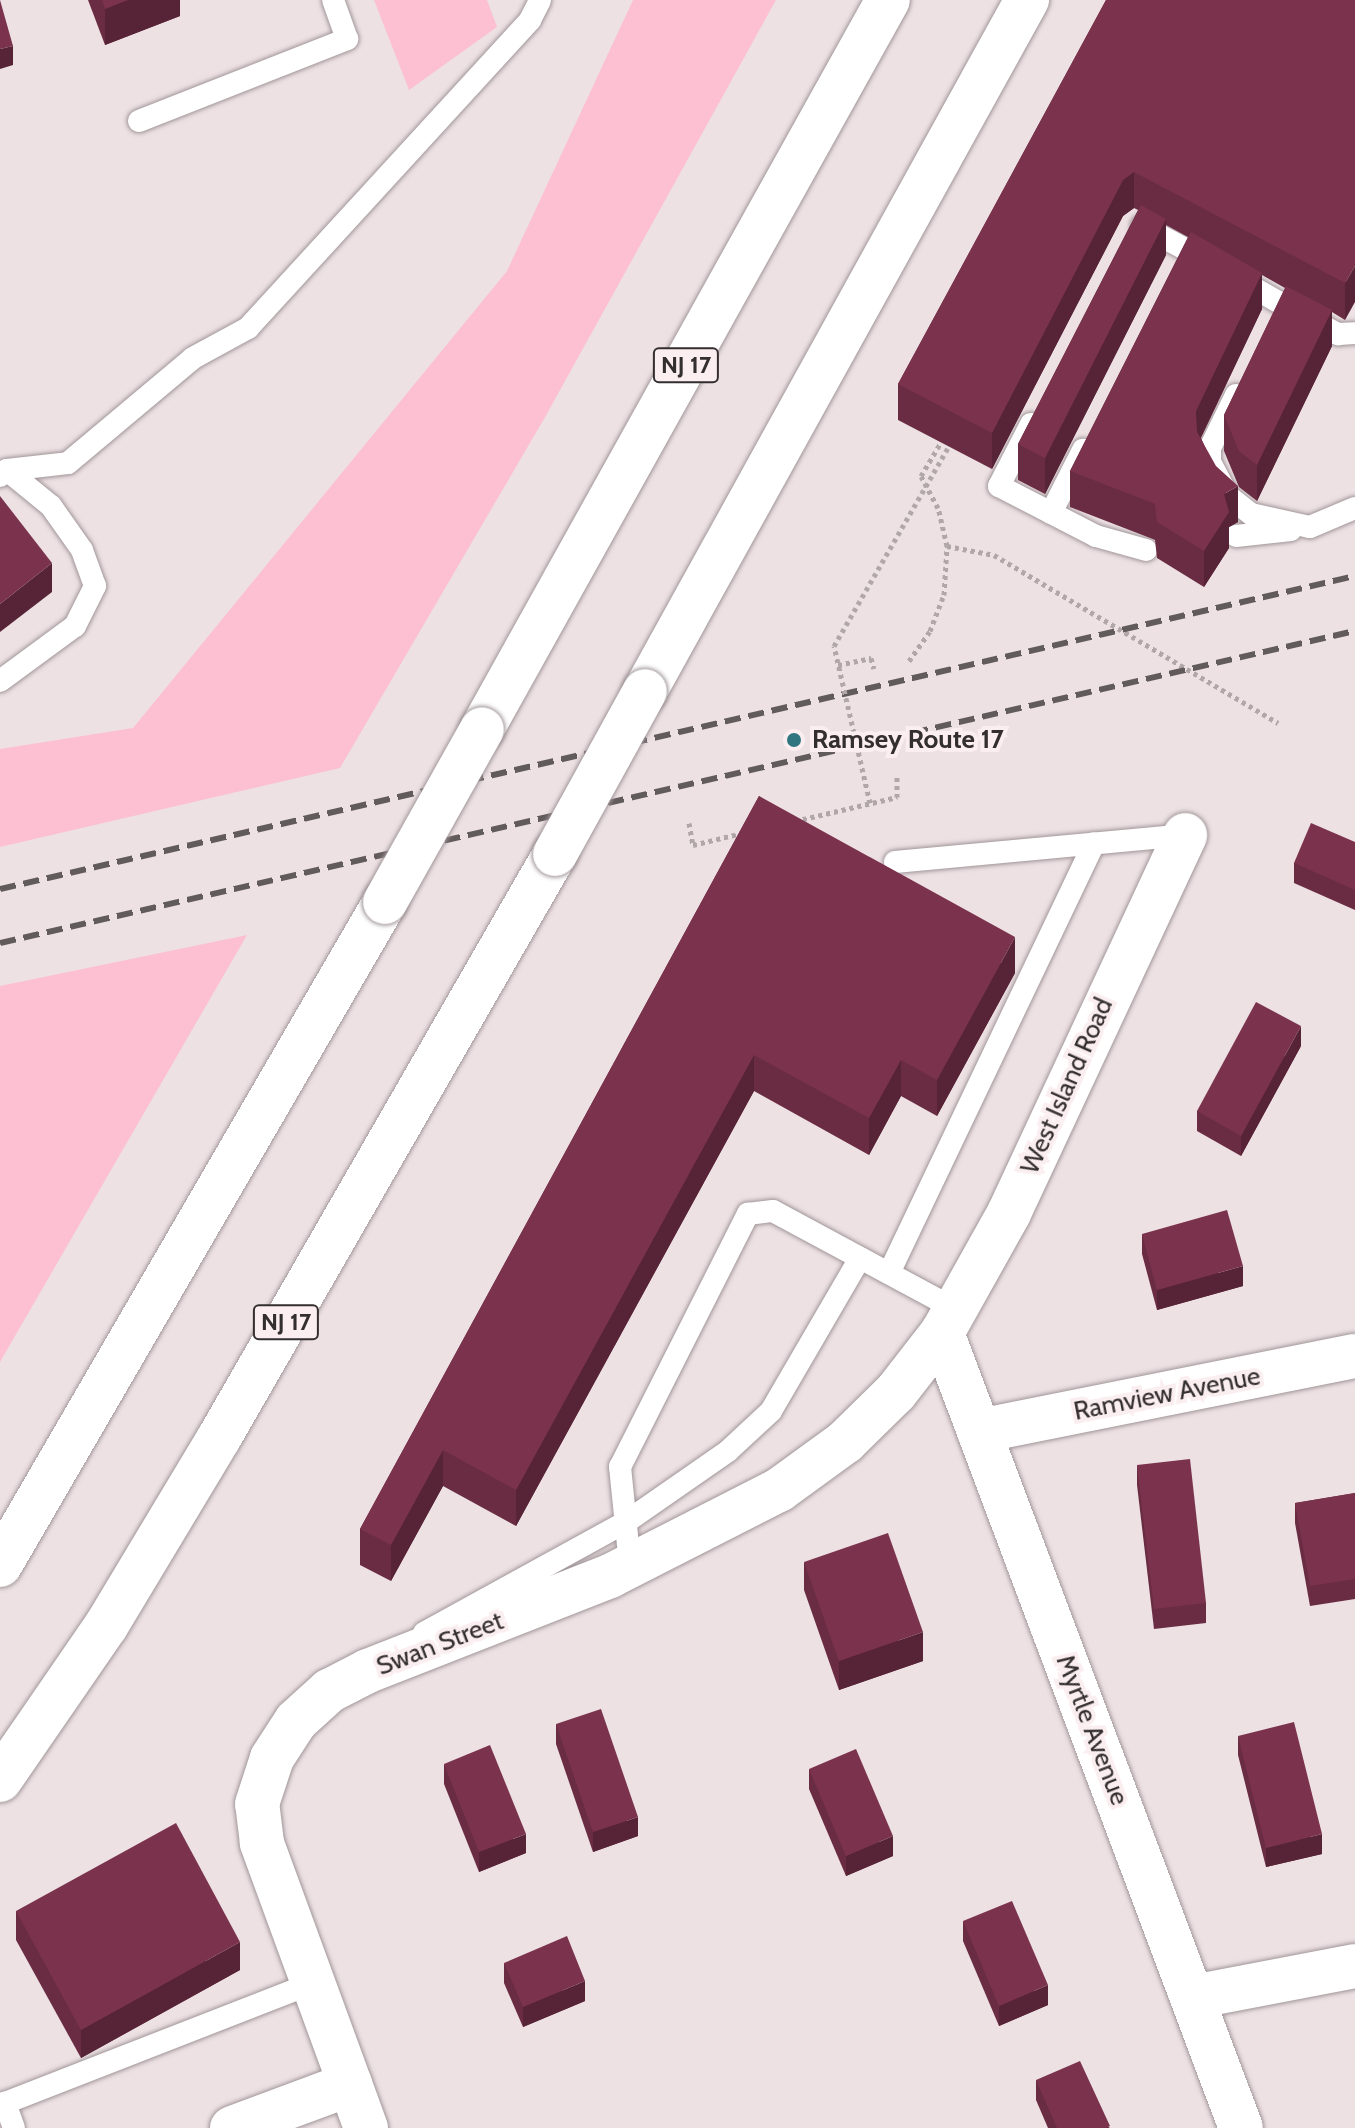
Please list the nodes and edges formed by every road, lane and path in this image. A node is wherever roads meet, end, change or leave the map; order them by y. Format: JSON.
{"nodes":[{"id":1,"x":333,"y":0,"type":"edge"},
{"id":2,"x":540,"y":0,"type":"edge"},
{"id":3,"x":888,"y":0,"type":"edge"},
{"id":4,"x":1027,"y":0,"type":"edge"},
{"id":5,"x":139,"y":121,"type":"dead end"},
{"id":6,"x":1128,"y":236,"type":"edge"},
{"id":7,"x":1280,"y":303,"type":"junction"},
{"id":8,"x":1268,"y":329,"type":"edge"},
{"id":9,"x":1355,"y":333,"type":"edge"},
{"id":10,"x":1249,"y":369,"type":"edge"},
{"id":11,"x":1041,"y":405,"type":"edge"},
{"id":12,"x":1092,"y":433,"type":"edge"},
{"id":13,"x":946,"y":435,"type":"edge"},
{"id":14,"x":954,"y":437,"type":"edge"},
{"id":15,"x":4,"y":473,"type":"edge"},
{"id":16,"x":1355,"y":508,"type":"edge"},
{"id":17,"x":1051,"y":513,"type":"junction"},
{"id":18,"x":1310,"y":527,"type":"junction"},
{"id":19,"x":1236,"y":536,"type":"dead end"},
{"id":20,"x":947,"y":546,"type":"junction"},
{"id":21,"x":1146,"y":550,"type":"dead end"},
{"id":22,"x":909,"y":661,"type":"dead end"},
{"id":23,"x":838,"y":665,"type":"junction"},
{"id":24,"x":874,"y":669,"type":"dead end"},
{"id":25,"x":0,"y":681,"type":"edge"},
{"id":26,"x":1278,"y":723,"type":"dead end"},
{"id":27,"x":897,"y":775,"type":"dead end"},
{"id":28,"x":870,"y":803,"type":"junction"},
{"id":29,"x":689,"y":823,"type":"dead end"},
{"id":30,"x":784,"y":823,"type":"edge"},
{"id":31,"x":755,"y":830,"type":"edge"},
{"id":32,"x":1185,"y":835,"type":"joint"},
{"id":33,"x":1094,"y":843,"type":"junction"},
{"id":34,"x":895,"y":862,"type":"dead end"},
{"id":35,"x":860,"y":1258,"type":"junction"},
{"id":36,"x":889,"y":1273,"type":"junction"},
{"id":37,"x":949,"y":1321,"type":"junction"},
{"id":38,"x":1355,"y":1356,"type":"edge"},
{"id":39,"x":979,"y":1431,"type":"junction"},
{"id":40,"x":626,"y":1522,"type":"junction"},
{"id":41,"x":0,"y":1565,"type":"edge"},
{"id":42,"x":630,"y":1565,"type":"junction"},
{"id":43,"x":401,"y":1659,"type":"junction"},
{"id":44,"x":0,"y":1780,"type":"edge"},
{"id":45,"x":1355,"y":1966,"type":"edge"},
{"id":46,"x":313,"y":1983,"type":"junction"},
{"id":47,"x":1193,"y":1997,"type":"junction"},
{"id":48,"x":350,"y":2084,"type":"junction"},
{"id":49,"x":14,"y":2128,"type":"edge"},
{"id":50,"x":232,"y":2128,"type":"edge"},
{"id":51,"x":366,"y":2128,"type":"edge"},
{"id":52,"x":1241,"y":2128,"type":"edge"}],
"edges":[{"from":1,"to":5,"type":"lane"},
{"from":2,"to":15,"type":"lane"},
{"from":3,"to":41,"type":"main road","number":"NJ 17","bridge":true},
{"from":4,"to":44,"type":"main road","number":"NJ 17","bridge":true},
{"from":6,"to":7,"type":"lane"},
{"from":7,"to":8,"type":"lane"},
{"from":7,"to":9,"type":"lane"},
{"from":10,"to":18,"type":"lane"},
{"from":11,"to":17,"type":"lane"},
{"from":12,"to":17,"type":"lane"},
{"from":13,"to":20,"type":"path"},
{"from":14,"to":23,"type":"path","bridge":true},
{"from":15,"to":25,"type":"lane"},
{"from":16,"to":18,"type":"lane"},
{"from":17,"to":21,"type":"lane"},
{"from":18,"to":19,"type":"lane"},
{"from":20,"to":22,"type":"path"},
{"from":20,"to":26,"type":"path"},
{"from":23,"to":24,"type":"path"},
{"from":23,"to":28,"type":"path","bridge":true},
{"from":27,"to":28,"type":"path"},
{"from":28,"to":30,"type":"path"},
{"from":29,"to":31,"type":"path"},
{"from":32,"to":33,"type":"lane"},
{"from":32,"to":37,"type":"main road","name":"West Island Road"},
{"from":33,"to":34,"type":"lane"},
{"from":33,"to":36,"type":"lane"},
{"from":35,"to":36,"type":"lane"},
{"from":35,"to":40,"type":"lane"},
{"from":35,"to":40,"type":"lane"},
{"from":36,"to":37,"type":"lane"},
{"from":37,"to":39,"type":"main road","name":"Myrtle Avenue"},
{"from":37,"to":42,"type":"main road","name":"Swan Street"},
{"from":38,"to":39,"type":"main road","name":"Ramview Avenue"},
{"from":39,"to":47,"type":"main road","name":"Myrtle Avenue"},
{"from":40,"to":42,"type":"lane"},
{"from":40,"to":43,"type":"lane"},
{"from":42,"to":43,"type":"main road","name":"Swan Street"},
{"from":43,"to":46,"type":"main road","name":"Swan Street"},
{"from":45,"to":47,"type":"main road"},
{"from":46,"to":48,"type":"main road","name":"Swan Street"},
{"from":46,"to":49,"type":"lane"},
{"from":47,"to":52,"type":"main road","name":"Myrtle Avenue"},
{"from":48,"to":50,"type":"main road"},
{"from":48,"to":51,"type":"main road","name":"Swan Street"}]}
